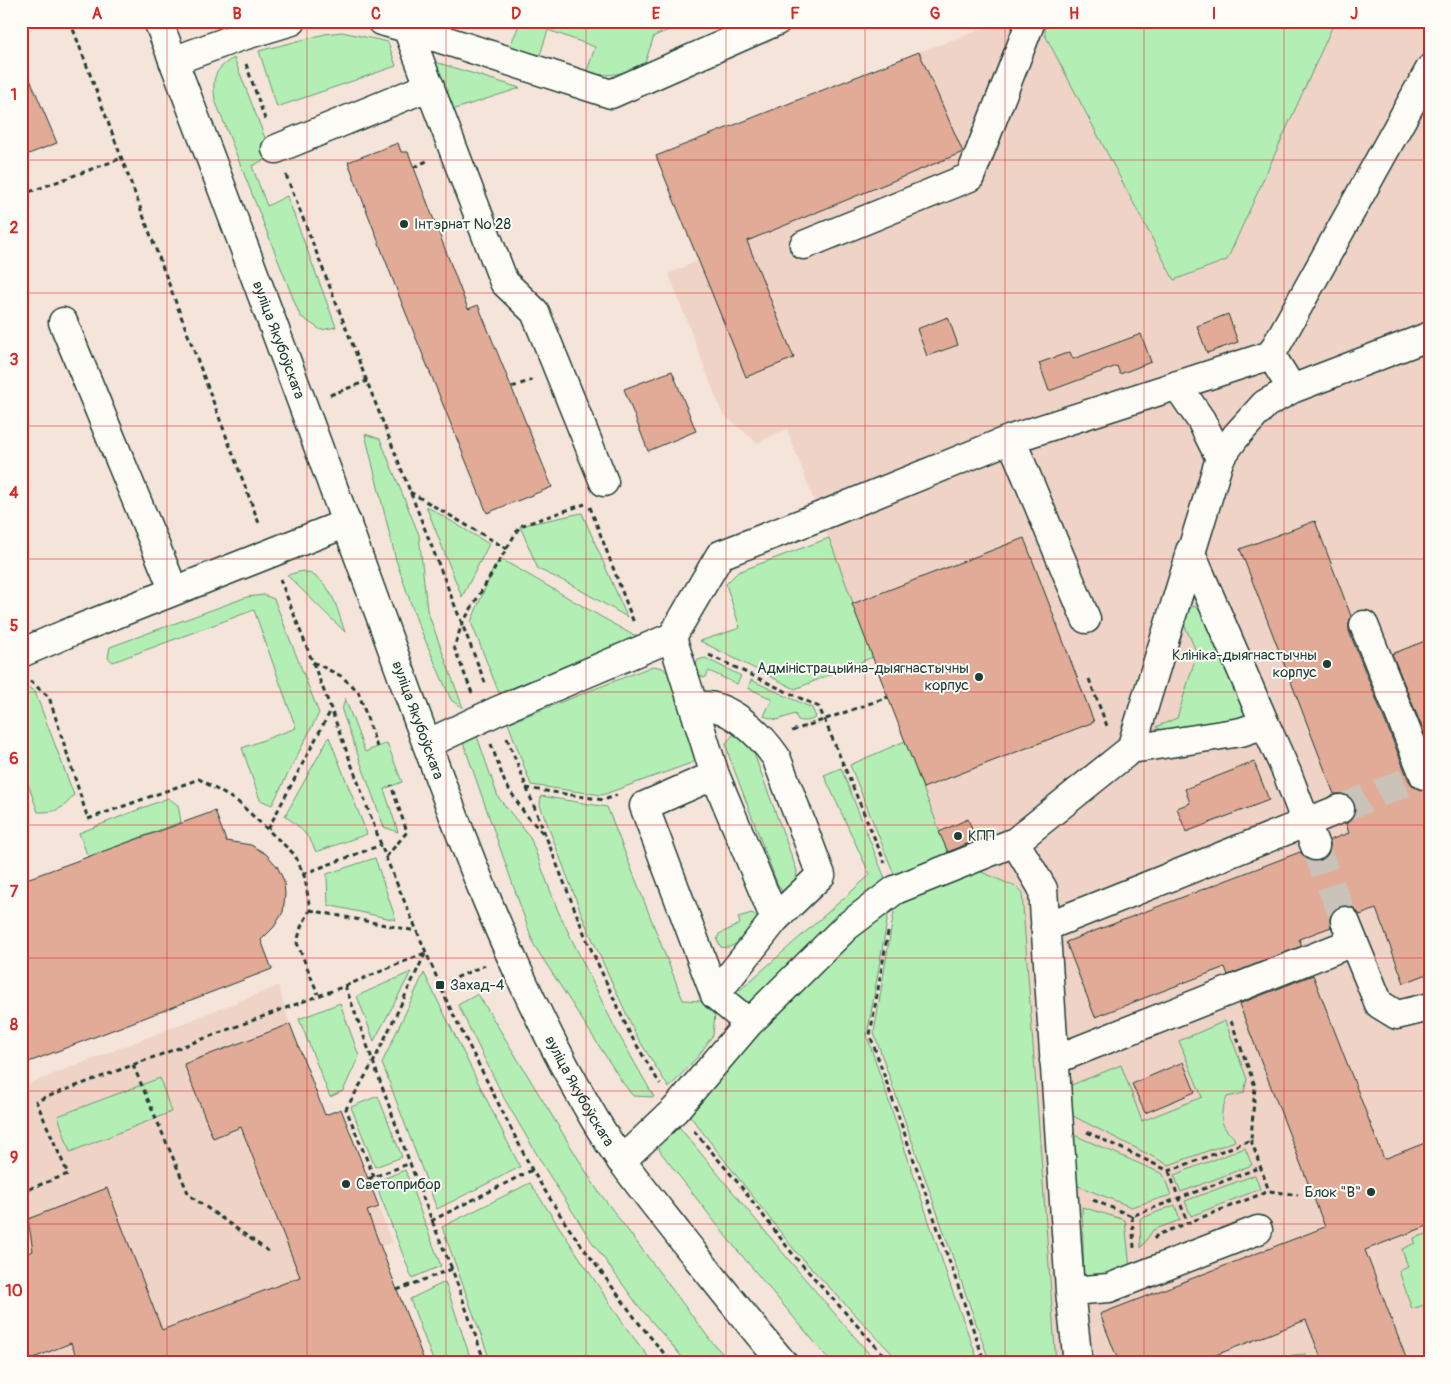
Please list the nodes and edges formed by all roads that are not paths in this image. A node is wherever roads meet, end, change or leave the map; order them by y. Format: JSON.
{"nodes":[{"id":1,"x":158,"y":21,"type":"edge"},
{"id":2,"x":292,"y":21,"type":"edge"},
{"id":3,"x":381,"y":21,"type":"edge"},
{"id":4,"x":777,"y":21,"type":"edge"},
{"id":5,"x":1031,"y":21,"type":"edge"},
{"id":6,"x":407,"y":28,"type":"junction"},
{"id":7,"x":173,"y":61,"type":"junction"},
{"id":8,"x":1430,"y":69,"type":"edge"},
{"id":9,"x":430,"y":86,"type":"junction"},
{"id":10,"x":276,"y":149,"type":"road end"},
{"id":11,"x":804,"y":245,"type":"dead end"},
{"id":12,"x":63,"y":322,"type":"dead end"},
{"id":13,"x":1430,"y":336,"type":"edge"},
{"id":14,"x":1271,"y":355,"type":"junction"},
{"id":15,"x":1177,"y":385,"type":"junction"},
{"id":16,"x":1292,"y":389,"type":"junction"},
{"id":17,"x":1011,"y":439,"type":"junction"},
{"id":18,"x":1220,"y":458,"type":"junction"},
{"id":19,"x":604,"y":482,"type":"dead end"},
{"id":20,"x":346,"y":523,"type":"junction"},
{"id":21,"x":1190,"y":551,"type":"junction"},
{"id":22,"x":174,"y":591,"type":"junction"},
{"id":23,"x":1086,"y":619,"type":"dead end"},
{"id":24,"x":1364,"y":625,"type":"dead end"},
{"id":25,"x":672,"y":637,"type":"junction"},
{"id":26,"x":22,"y":653,"type":"edge"},
{"id":27,"x":694,"y":708,"type":"junction"},
{"id":28,"x":1265,"y":724,"type":"junction"},
{"id":29,"x":427,"y":744,"type":"junction"},
{"id":30,"x":1130,"y":749,"type":"junction"},
{"id":31,"x":715,"y":775,"type":"junction"},
{"id":32,"x":1423,"y":776,"type":"edge"},
{"id":33,"x":1340,"y":809,"type":"tunnel mouth"},
{"id":34,"x":1311,"y":834,"type":"junction"},
{"id":35,"x":1016,"y":842,"type":"junction"},
{"id":36,"x":775,"y":919,"type":"junction"},
{"id":37,"x":1045,"y":927,"type":"junction"},
{"id":38,"x":715,"y":995,"type":"junction"},
{"id":39,"x":1430,"y":1007,"type":"edge"},
{"id":40,"x":749,"y":1023,"type":"junction"},
{"id":41,"x":1054,"y":1060,"type":"junction"},
{"id":42,"x":621,"y":1161,"type":"junction"},
{"id":43,"x":1258,"y":1230,"type":"dead end"},
{"id":44,"x":1070,"y":1291,"type":"junction"},
{"id":45,"x":784,"y":1363,"type":"edge"},
{"id":46,"x":1078,"y":1363,"type":"edge"}],
"edges":[{"from":1,"to":7,"type":"main road","name":"вуліца Якубоўскага"},
{"from":2,"to":7,"type":"main road"},
{"from":3,"to":6,"type":"main road"},
{"from":4,"to":6,"type":"main road"},
{"from":5,"to":11,"type":"main road"},
{"from":6,"to":9,"type":"main road"},
{"from":7,"to":20,"type":"main road","name":"вуліца Якубоўскага"},
{"from":8,"to":14,"type":"main road"},
{"from":9,"to":10,"type":"main road"},
{"from":9,"to":19,"type":"main road"},
{"from":12,"to":22,"type":"main road"},
{"from":13,"to":16,"type":"main road"},
{"from":14,"to":15,"type":"main road"},
{"from":14,"to":16,"type":"main road"},
{"from":15,"to":17,"type":"main road"},
{"from":15,"to":18,"type":"main road"},
{"from":16,"to":18,"type":"main road"},
{"from":17,"to":23,"type":"main road"},
{"from":17,"to":25,"type":"main road"},
{"from":18,"to":21,"type":"main road"},
{"from":20,"to":22,"type":"main road"},
{"from":20,"to":29,"type":"main road","name":"вуліца Якубоўскага"},
{"from":21,"to":28,"type":"main road"},
{"from":21,"to":30,"type":"main road"},
{"from":22,"to":26,"type":"main road"},
{"from":24,"to":32,"type":"main road"},
{"from":25,"to":27,"type":"main road"},
{"from":25,"to":29,"type":"main road"},
{"from":27,"to":31,"type":"main road"},
{"from":27,"to":36,"type":"main road"},
{"from":28,"to":30,"type":"main road"},
{"from":28,"to":34,"type":"main road"},
{"from":29,"to":42,"type":"main road","name":"вуліца Якубоўскага"},
{"from":30,"to":35,"type":"main road"},
{"from":31,"to":36,"type":"main road"},
{"from":31,"to":38,"type":"main road"},
{"from":33,"to":34,"type":"main road"},
{"from":34,"to":37,"type":"main road"},
{"from":35,"to":37,"type":"main road"},
{"from":35,"to":40,"type":"main road"},
{"from":36,"to":38,"type":"main road"},
{"from":37,"to":41,"type":"main road"},
{"from":38,"to":40,"type":"main road"},
{"from":39,"to":41,"type":"main road"},
{"from":40,"to":42,"type":"main road"},
{"from":41,"to":44,"type":"main road"},
{"from":42,"to":45,"type":"main road","name":"вуліца Якубоўскага"},
{"from":43,"to":44,"type":"main road"},
{"from":44,"to":46,"type":"main road"}]}
